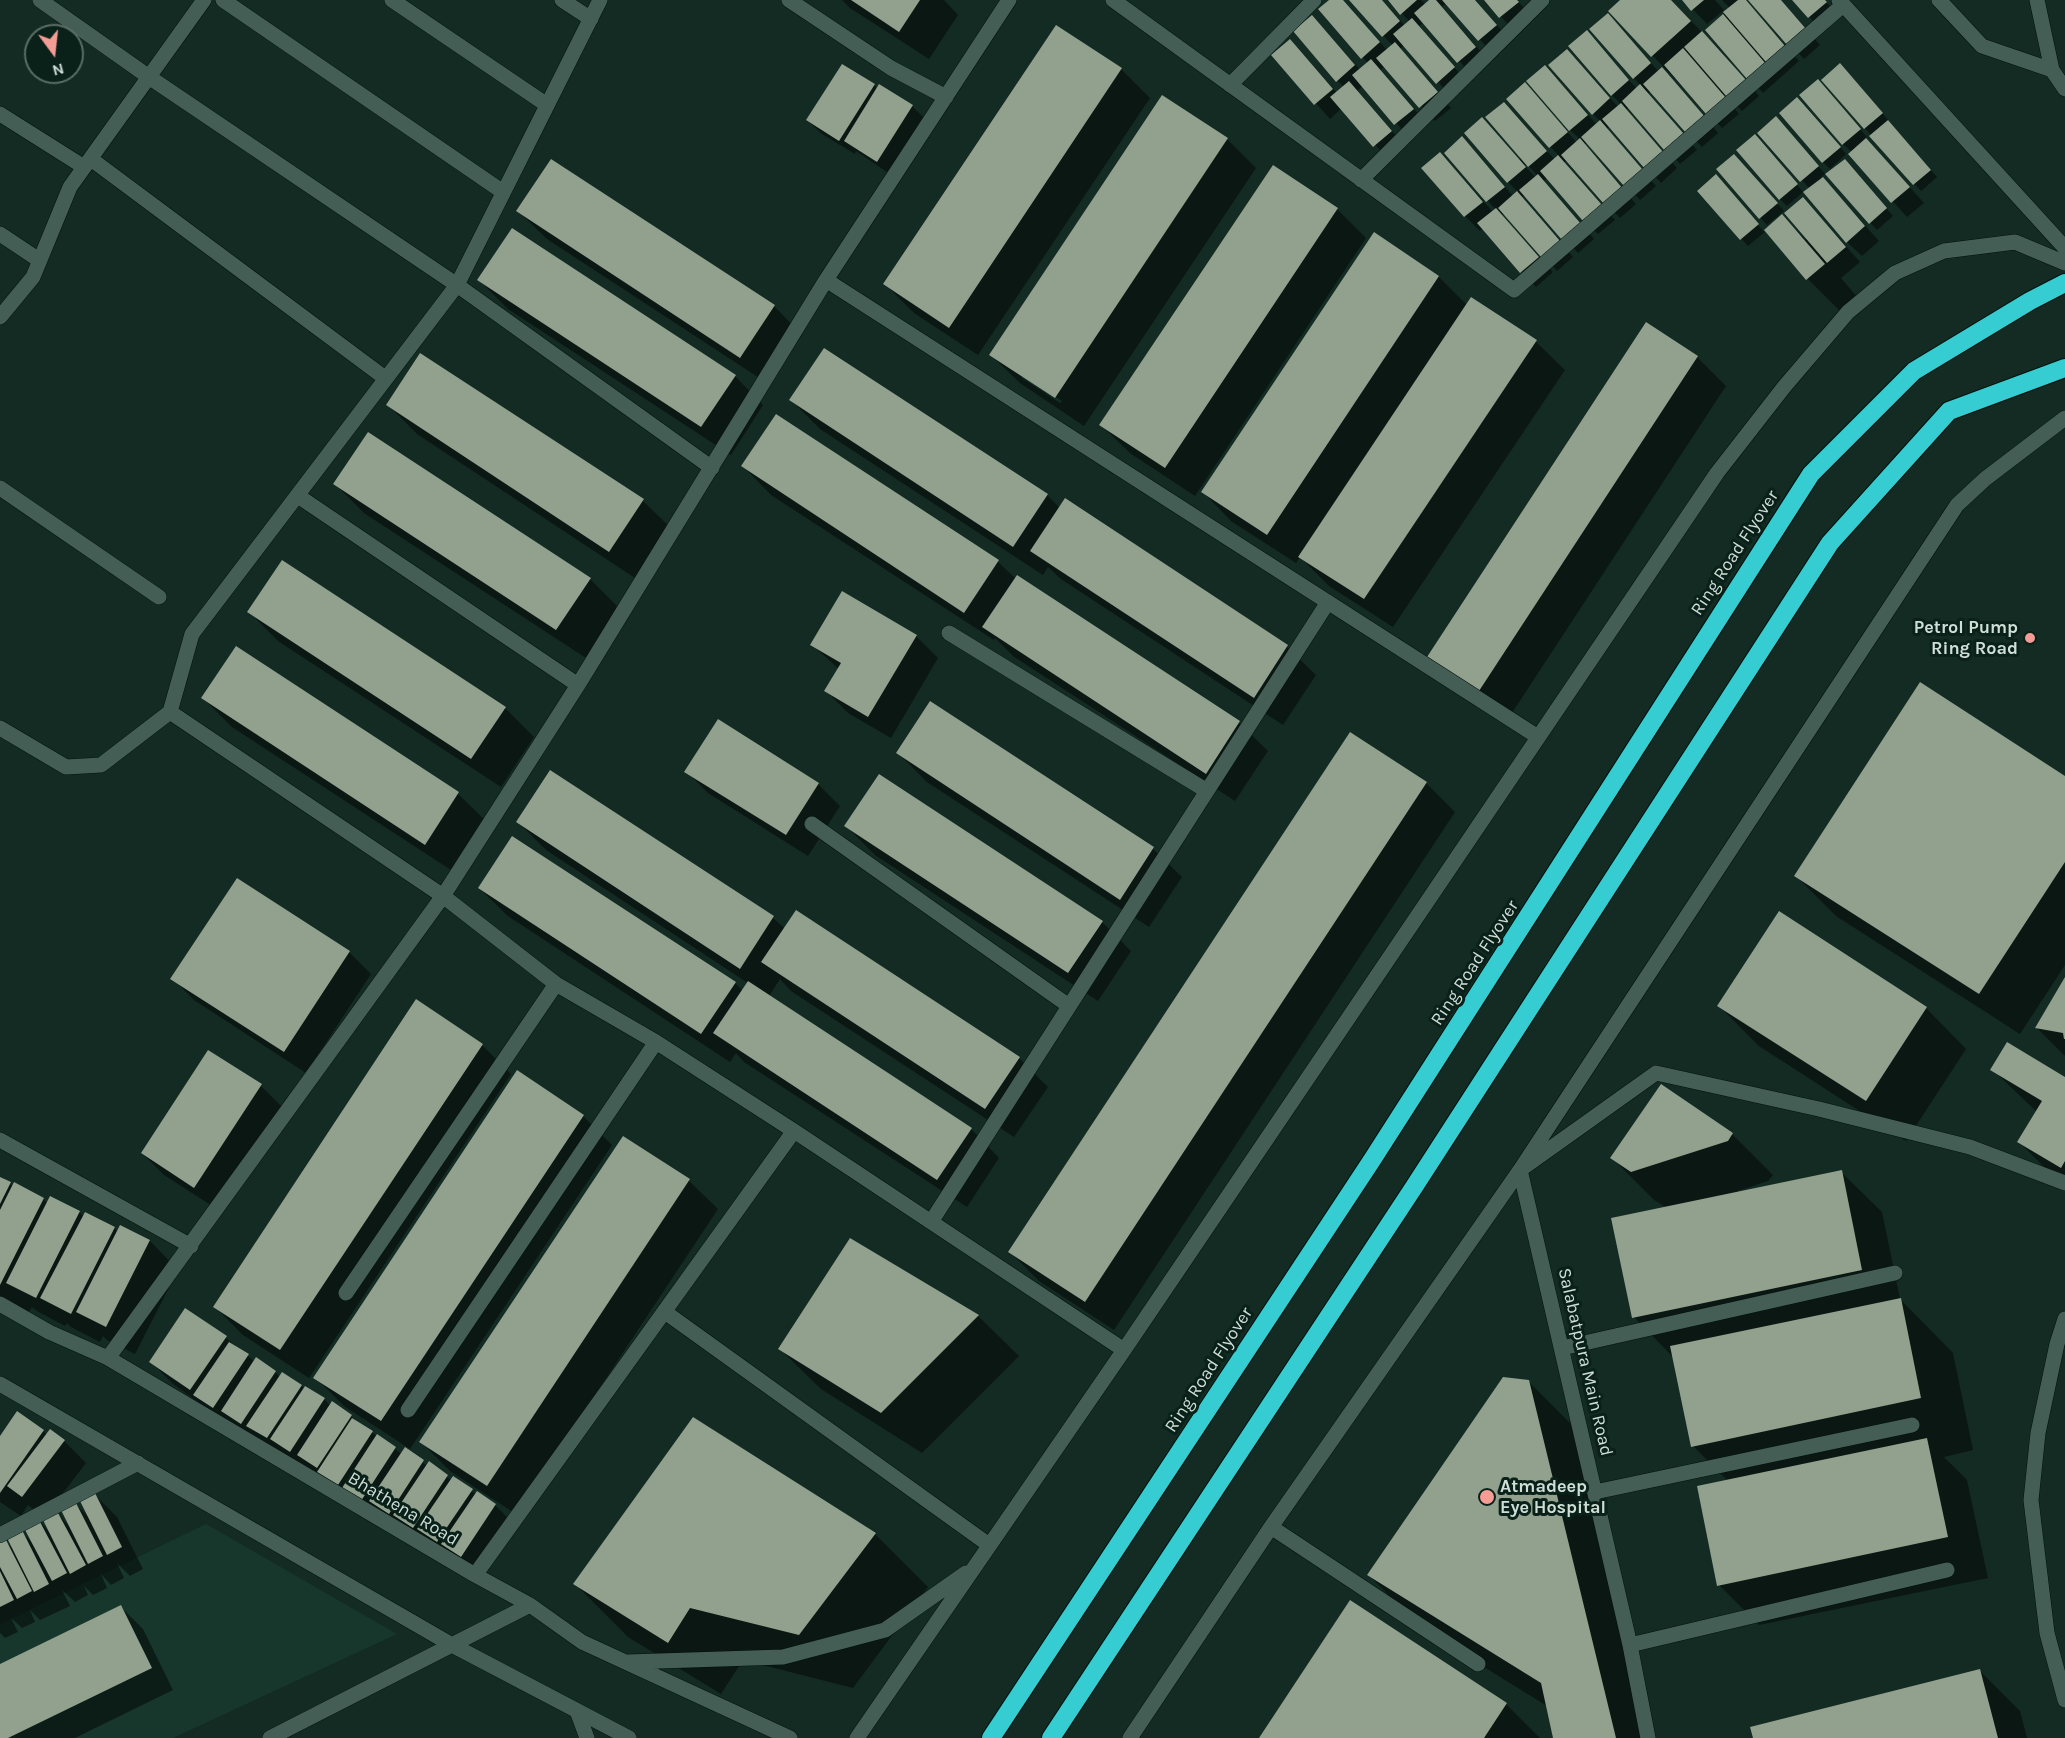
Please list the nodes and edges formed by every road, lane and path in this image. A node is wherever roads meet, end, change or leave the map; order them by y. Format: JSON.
{"nodes":[{"id":1,"x":40,"y":0,"type":"edge"},
{"id":2,"x":204,"y":0,"type":"edge"},
{"id":3,"x":223,"y":0,"type":"edge"},
{"id":4,"x":392,"y":0,"type":"edge"},
{"id":5,"x":562,"y":0,"type":"edge"},
{"id":6,"x":600,"y":0,"type":"edge"},
{"id":7,"x":789,"y":0,"type":"edge"},
{"id":8,"x":1009,"y":0,"type":"edge"},
{"id":9,"x":1113,"y":0,"type":"edge"},
{"id":10,"x":1314,"y":0,"type":"edge"},
{"id":11,"x":1542,"y":0,"type":"edge"},
{"id":12,"x":1939,"y":0,"type":"edge"},
{"id":13,"x":2037,"y":0,"type":"edge"},
{"id":14,"x":1841,"y":2,"type":"edge"},
{"id":15,"x":591,"y":19,"type":"junction"},
{"id":16,"x":2052,"y":70,"type":"junction"},
{"id":17,"x":149,"y":76,"type":"junction"},
{"id":18,"x":1230,"y":85,"type":"junction"},
{"id":19,"x":2065,"y":89,"type":"edge"},
{"id":20,"x":946,"y":97,"type":"junction"},
{"id":21,"x":547,"y":105,"type":"junction"},
{"id":22,"x":0,"y":114,"type":"edge"},
{"id":23,"x":88,"y":163,"type":"junction"},
{"id":24,"x":1361,"y":180,"type":"junction"},
{"id":25,"x":503,"y":192,"type":"junction"},
{"id":26,"x":0,"y":234,"type":"edge"},
{"id":27,"x":2065,"y":249,"type":"edge"},
{"id":28,"x":39,"y":260,"type":"junction"},
{"id":29,"x":2065,"y":263,"type":"edge"},
{"id":30,"x":826,"y":280,"type":"junction"},
{"id":31,"x":2065,"y":283,"type":"edge"},
{"id":32,"x":457,"y":285,"type":"junction"},
{"id":33,"x":0,"y":317,"type":"edge"},
{"id":34,"x":2065,"y":368,"type":"edge"},
{"id":35,"x":385,"y":378,"type":"junction"},
{"id":36,"x":2065,"y":418,"type":"edge"},
{"id":37,"x":711,"y":468,"type":"junction"},
{"id":38,"x":0,"y":488,"type":"edge"},
{"id":39,"x":298,"y":496,"type":"junction"},
{"id":40,"x":159,"y":597,"type":"dead end"},
{"id":41,"x":1328,"y":602,"type":"junction"},
{"id":42,"x":949,"y":633,"type":"dead end"},
{"id":43,"x":578,"y":685,"type":"junction"},
{"id":44,"x":170,"y":712,"type":"junction"},
{"id":45,"x":0,"y":728,"type":"edge"},
{"id":46,"x":1538,"y":737,"type":"junction"},
{"id":47,"x":1207,"y":791,"type":"junction"},
{"id":48,"x":812,"y":824,"type":"dead end"},
{"id":49,"x":443,"y":896,"type":"junction"},
{"id":50,"x":556,"y":984,"type":"junction"},
{"id":51,"x":1069,"y":1006,"type":"junction"},
{"id":52,"x":656,"y":1042,"type":"junction"},
{"id":53,"x":794,"y":1131,"type":"junction"},
{"id":54,"x":0,"y":1140,"type":"edge"},
{"id":55,"x":1520,"y":1170,"type":"junction"},
{"id":56,"x":2065,"y":1183,"type":"edge"},
{"id":57,"x":931,"y":1222,"type":"junction"},
{"id":58,"x":191,"y":1246,"type":"junction"},
{"id":59,"x":1895,"y":1273,"type":"dead end"},
{"id":60,"x":346,"y":1293,"type":"dead end"},
{"id":61,"x":0,"y":1304,"type":"edge"},
{"id":62,"x":664,"y":1312,"type":"junction"},
{"id":63,"x":2065,"y":1319,"type":"edge"},
{"id":64,"x":1562,"y":1347,"type":"junction"},
{"id":65,"x":1125,"y":1350,"type":"junction"},
{"id":66,"x":108,"y":1358,"type":"junction"},
{"id":67,"x":0,"y":1384,"type":"edge"},
{"id":68,"x":408,"y":1410,"type":"dead end"},
{"id":69,"x":1912,"y":1425,"type":"dead end"},
{"id":70,"x":138,"y":1463,"type":"junction"},
{"id":71,"x":1595,"y":1492,"type":"junction"},
{"id":72,"x":1271,"y":1527,"type":"junction"},
{"id":73,"x":0,"y":1535,"type":"edge"},
{"id":74,"x":989,"y":1545,"type":"junction"},
{"id":75,"x":974,"y":1567,"type":"junction"},
{"id":76,"x":1947,"y":1570,"type":"dead end"},
{"id":77,"x":475,"y":1575,"type":"junction"},
{"id":78,"x":530,"y":1605,"type":"junction"},
{"id":79,"x":1630,"y":1645,"type":"junction"},
{"id":80,"x":452,"y":1646,"type":"junction"},
{"id":81,"x":624,"y":1662,"type":"junction"},
{"id":82,"x":1479,"y":1664,"type":"dead end"},
{"id":83,"x":2065,"y":1700,"type":"edge"},
{"id":84,"x":577,"y":1711,"type":"junction"},
{"id":85,"x":280,"y":1736,"type":"edge"},
{"id":86,"x":587,"y":1738,"type":"edge"},
{"id":87,"x":629,"y":1738,"type":"edge"},
{"id":88,"x":790,"y":1738,"type":"edge"},
{"id":89,"x":858,"y":1738,"type":"edge"},
{"id":90,"x":991,"y":1738,"type":"edge"},
{"id":91,"x":1051,"y":1738,"type":"edge"},
{"id":92,"x":1130,"y":1738,"type":"edge"},
{"id":93,"x":1648,"y":1738,"type":"edge"}],
"edges":[{"from":1,"to":17,"type":"street"},
{"from":2,"to":17,"type":"street"},
{"from":3,"to":25,"type":"street"},
{"from":4,"to":21,"type":"street"},
{"from":5,"to":15,"type":"street"},
{"from":6,"to":15,"type":"street"},
{"from":7,"to":20,"type":"street"},
{"from":8,"to":20,"type":"street"},
{"from":9,"to":18,"type":"street"},
{"from":10,"to":18,"type":"street"},
{"from":11,"to":24,"type":"street"},
{"from":12,"to":16,"type":"street"},
{"from":13,"to":16,"type":"street"},
{"from":14,"to":24,"type":"street"},
{"from":14,"to":27,"type":"street"},
{"from":15,"to":21,"type":"street"},
{"from":16,"to":19,"type":"street"},
{"from":17,"to":23,"type":"street"},
{"from":17,"to":32,"type":"street"},
{"from":18,"to":24,"type":"street"},
{"from":20,"to":30,"type":"street"},
{"from":21,"to":25,"type":"street"},
{"from":22,"to":23,"type":"street"},
{"from":23,"to":28,"type":"street"},
{"from":23,"to":35,"type":"street"},
{"from":25,"to":32,"type":"street"},
{"from":26,"to":28,"type":"street"},
{"from":28,"to":33,"type":"street"},
{"from":29,"to":46,"type":"street"},
{"from":30,"to":37,"type":"street"},
{"from":30,"to":41,"type":"street"},
{"from":31,"to":90,"type":"highway","name":"Ring Road Flyover"},
{"from":32,"to":35,"type":"street"},
{"from":32,"to":37,"type":"street"},
{"from":34,"to":91,"type":"highway"},
{"from":35,"to":39,"type":"street"},
{"from":36,"to":55,"type":"street"},
{"from":37,"to":43,"type":"street"},
{"from":38,"to":40,"type":"street"},
{"from":39,"to":43,"type":"street"},
{"from":39,"to":44,"type":"street"},
{"from":41,"to":46,"type":"street"},
{"from":41,"to":47,"type":"street"},
{"from":42,"to":47,"type":"street"},
{"from":43,"to":49,"type":"street"},
{"from":44,"to":45,"type":"street"},
{"from":44,"to":49,"type":"street"},
{"from":46,"to":65,"type":"street"},
{"from":47,"to":51,"type":"street"},
{"from":48,"to":51,"type":"street"},
{"from":49,"to":50,"type":"street"},
{"from":49,"to":58,"type":"street"},
{"from":50,"to":52,"type":"street"},
{"from":50,"to":60,"type":"street"},
{"from":51,"to":57,"type":"street"},
{"from":52,"to":53,"type":"street"},
{"from":52,"to":68,"type":"street"},
{"from":53,"to":57,"type":"street"},
{"from":53,"to":62,"type":"street"},
{"from":54,"to":58,"type":"street"},
{"from":55,"to":56,"type":"street"},
{"from":55,"to":64,"type":"street","name":"Salabatpura Main Road"},
{"from":55,"to":72,"type":"street"},
{"from":57,"to":65,"type":"street"},
{"from":58,"to":66,"type":"street"},
{"from":59,"to":64,"type":"street"},
{"from":61,"to":66,"type":"street","name":"Bhathena Road"},
{"from":62,"to":74,"type":"street"},
{"from":62,"to":77,"type":"street"},
{"from":63,"to":83,"type":"street"},
{"from":64,"to":71,"type":"street","name":"Salabatpura Main Road"},
{"from":65,"to":74,"type":"street"},
{"from":66,"to":77,"type":"street","name":"Bhathena Road"},
{"from":67,"to":70,"type":"street"},
{"from":69,"to":71,"type":"street"},
{"from":70,"to":73,"type":"street"},
{"from":70,"to":80,"type":"street"},
{"from":71,"to":79,"type":"street","name":"Salabatpura Main Road"},
{"from":72,"to":82,"type":"street"},
{"from":72,"to":92,"type":"street"},
{"from":74,"to":75,"type":"street"},
{"from":75,"to":81,"type":"street"},
{"from":75,"to":89,"type":"street"},
{"from":76,"to":79,"type":"street"},
{"from":77,"to":78,"type":"street","name":"Bhathena Road"},
{"from":78,"to":80,"type":"street"},
{"from":78,"to":81,"type":"street","name":"Bhathena Road"},
{"from":79,"to":93,"type":"street","name":"Salabatpura Main Road"},
{"from":80,"to":84,"type":"street"},
{"from":80,"to":85,"type":"street"},
{"from":81,"to":88,"type":"street","name":"Bhathena Road"},
{"from":84,"to":86,"type":"street"},
{"from":84,"to":87,"type":"street"}]}
